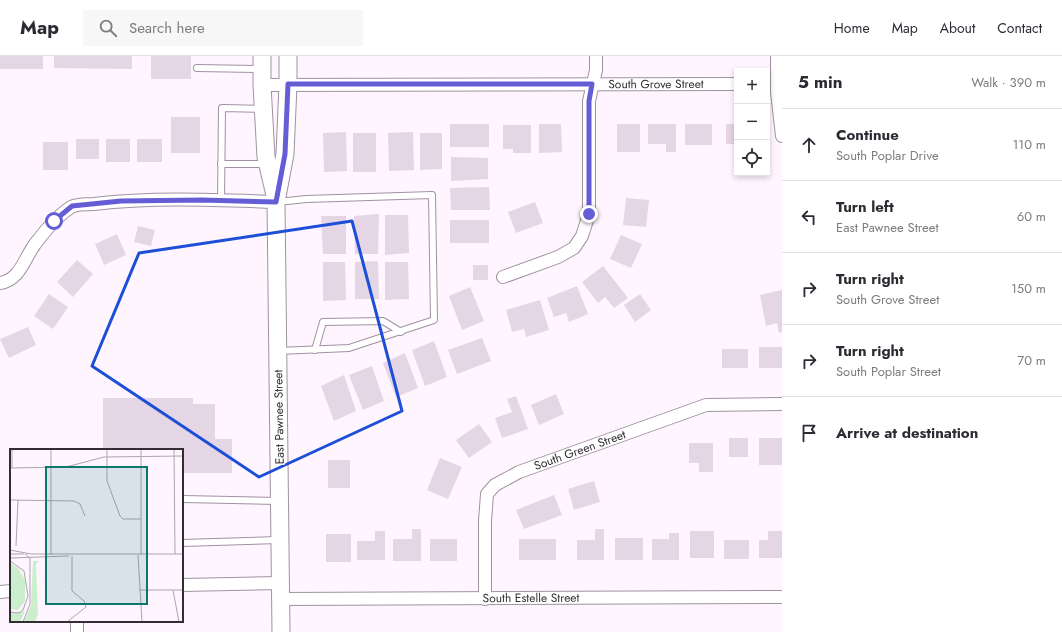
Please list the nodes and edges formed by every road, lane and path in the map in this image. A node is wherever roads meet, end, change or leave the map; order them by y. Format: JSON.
{"nodes":[{"id":1,"x":288,"y":56,"type":"edge"},
{"id":2,"x":596,"y":56,"type":"edge"},
{"id":3,"x":777,"y":56,"type":"edge"},
{"id":4,"x":197,"y":68,"type":"dead end"},
{"id":5,"x":262,"y":70,"type":"edge"},
{"id":6,"x":288,"y":84,"type":"junction"},
{"id":7,"x":592,"y":84,"type":"junction"},
{"id":8,"x":734,"y":84,"type":"edge"},
{"id":9,"x":775,"y":84,"type":"edge"},
{"id":10,"x":264,"y":109,"type":"junction"},
{"id":11,"x":782,"y":136,"type":"edge"},
{"id":12,"x":221,"y":164,"type":"junction"},
{"id":13,"x":268,"y":164,"type":"junction"},
{"id":14,"x":221,"y":201,"type":"junction"},
{"id":15,"x":276,"y":202,"type":"junction"},
{"id":16,"x":503,"y":277,"type":"dead end"},
{"id":17,"x":0,"y":284,"type":"edge"},
{"id":18,"x":401,"y":332,"type":"junction"},
{"id":19,"x":315,"y":350,"type":"junction"},
{"id":20,"x":278,"y":351,"type":"junction"},
{"id":21,"x":782,"y":404,"type":"edge"},
{"id":22,"x":183,"y":499,"type":"edge"},
{"id":23,"x":280,"y":501,"type":"junction"},
{"id":24,"x":280,"y":540,"type":"junction"},
{"id":25,"x":183,"y":543,"type":"edge"},
{"id":26,"x":183,"y":585,"type":"edge"},
{"id":27,"x":10,"y":591,"type":"edge"},
{"id":28,"x":281,"y":591,"type":"junction"},
{"id":29,"x":0,"y":592,"type":"edge"},
{"id":30,"x":782,"y":597,"type":"edge"},
{"id":31,"x":485,"y":599,"type":"junction"},
{"id":32,"x":281,"y":632,"type":"edge"}],
"edges":[{"from":1,"to":6,"type":"main road","name":"East Pawnee Street"},
{"from":2,"to":7,"type":"street"},
{"from":3,"to":9,"type":"street"},
{"from":4,"to":5,"type":"lane"},
{"from":5,"to":6,"type":"street","name":"South Grove Street"},
{"from":5,"to":10,"type":"main road","name":"East Pawnee Street"},
{"from":6,"to":7,"type":"street","name":"South Grove Street"},
{"from":6,"to":15,"type":"main road","name":"East Pawnee Street"},
{"from":7,"to":8,"type":"street","name":"South Grove Street"},
{"from":7,"to":16,"type":"street"},
{"from":9,"to":11,"type":"street"},
{"from":10,"to":12,"type":"lane"},
{"from":10,"to":13,"type":"main road","name":"East Pawnee Street"},
{"from":12,"to":13,"type":"lane"},
{"from":12,"to":14,"type":"lane"},
{"from":13,"to":15,"type":"main road","name":"East Pawnee Street"},
{"from":14,"to":15,"type":"street"},
{"from":14,"to":17,"type":"street"},
{"from":15,"to":18,"type":"lane"},
{"from":15,"to":20,"type":"main road","name":"East Pawnee Street"},
{"from":18,"to":19,"type":"lane"},
{"from":18,"to":19,"type":"lane"},
{"from":19,"to":20,"type":"lane"},
{"from":20,"to":23,"type":"main road","name":"East Pawnee Street"},
{"from":21,"to":31,"type":"street","name":"South Green Street"},
{"from":22,"to":23,"type":"lane"},
{"from":23,"to":24,"type":"main road","name":"East Pawnee Street"},
{"from":24,"to":25,"type":"lane"},
{"from":24,"to":28,"type":"main road","name":"East Pawnee Street"},
{"from":26,"to":28,"type":"street","name":"South Estelle Street"},
{"from":27,"to":29,"type":"street"},
{"from":28,"to":31,"type":"street","name":"South Estelle Street"},
{"from":28,"to":32,"type":"main road","name":"East Pawnee Street"},
{"from":30,"to":31,"type":"street","name":"South Estelle Street"}]}
